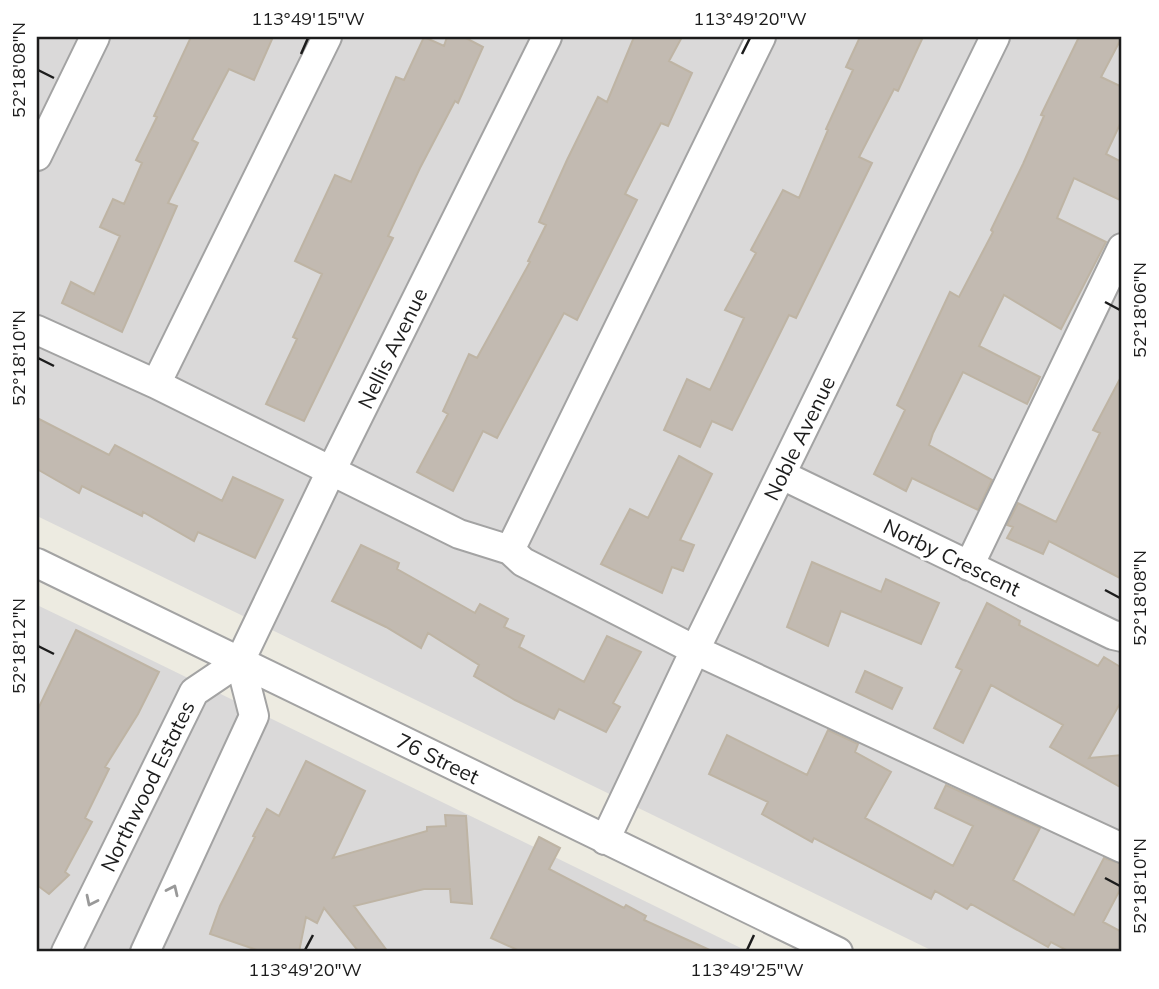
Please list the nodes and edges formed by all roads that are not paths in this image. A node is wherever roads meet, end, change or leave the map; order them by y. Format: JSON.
{"nodes":[{"id":1,"x":95,"y":37,"type":"edge"},
{"id":2,"x":327,"y":37,"type":"edge"},
{"id":3,"x":547,"y":37,"type":"edge"},
{"id":4,"x":761,"y":37,"type":"edge"},
{"id":5,"x":995,"y":37,"type":"edge"},
{"id":6,"x":45,"y":117,"type":"edge"},
{"id":7,"x":37,"y":156,"type":"edge"},
{"id":8,"x":1122,"y":248,"type":"edge"},
{"id":9,"x":37,"y":330,"type":"edge"},
{"id":10,"x":156,"y":384,"type":"junction"},
{"id":11,"x":331,"y":471,"type":"junction"},
{"id":12,"x":782,"y":475,"type":"junction"},
{"id":13,"x":510,"y":550,"type":"junction"},
{"id":14,"x":37,"y":563,"type":"edge"},
{"id":15,"x":969,"y":566,"type":"junction"},
{"id":16,"x":1122,"y":637,"type":"edge"},
{"id":17,"x":695,"y":650,"type":"junction"},
{"id":18,"x":240,"y":661,"type":"junction"},
{"id":19,"x":605,"y":840,"type":"junction"},
{"id":20,"x":1122,"y":848,"type":"edge"},
{"id":21,"x":66,"y":952,"type":"edge"},
{"id":22,"x":145,"y":952,"type":"edge"},
{"id":23,"x":838,"y":952,"type":"edge"}],
"edges":[{"from":1,"to":6,"type":"street"},
{"from":2,"to":10,"type":"street"},
{"from":3,"to":11,"type":"street","name":"Nellis Avenue"},
{"from":4,"to":13,"type":"street"},
{"from":5,"to":12,"type":"street","name":"Noble Avenue"},
{"from":6,"to":7,"type":"street"},
{"from":8,"to":15,"type":"street"},
{"from":9,"to":10,"type":"street"},
{"from":10,"to":11,"type":"street"},
{"from":11,"to":13,"type":"street"},
{"from":11,"to":18,"type":"street","name":"Nellis Avenue"},
{"from":12,"to":15,"type":"street","name":"Norby Crescent"},
{"from":12,"to":17,"type":"street","name":"Noble Avenue"},
{"from":13,"to":17,"type":"street"},
{"from":14,"to":18,"type":"street","name":"76 Street"},
{"from":15,"to":16,"type":"street","name":"Norby Crescent"},
{"from":17,"to":19,"type":"street","name":"Noble Avenue"},
{"from":17,"to":20,"type":"street"},
{"from":18,"to":19,"type":"street","name":"76 Street"},
{"from":18,"to":21,"type":"street","name":"Northwood Estates","one_way":true},
{"from":22,"to":18,"type":"street","one_way":true},
{"from":19,"to":23,"type":"street","name":"76 Street"}]}
